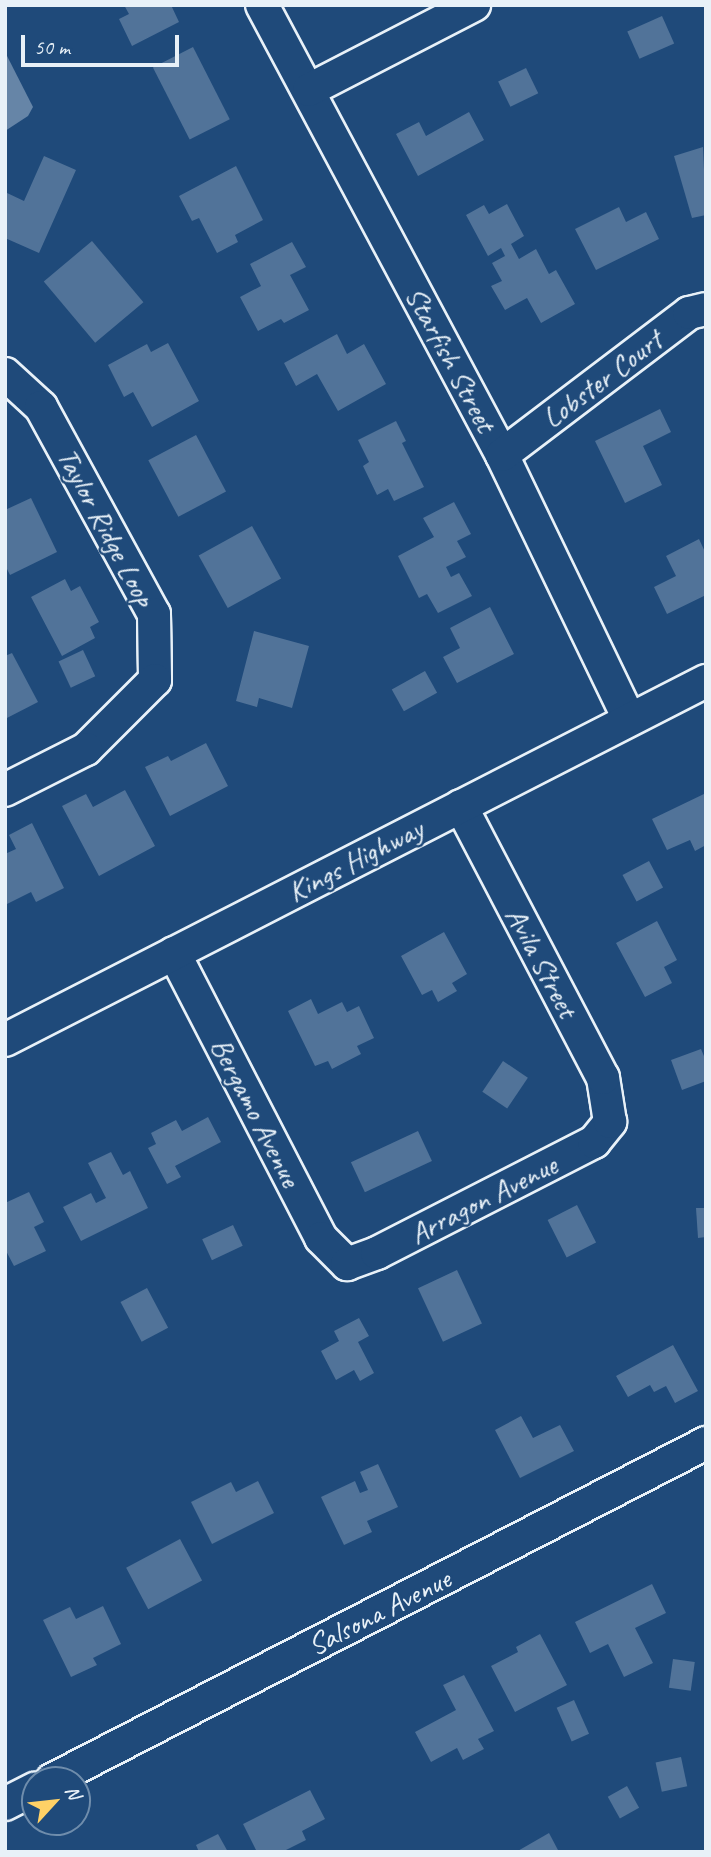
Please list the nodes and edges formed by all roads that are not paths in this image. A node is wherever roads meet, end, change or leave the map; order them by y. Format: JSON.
{"nodes":[{"id":1,"x":262,"y":5,"type":"edge"},
{"id":2,"x":474,"y":5,"type":"edge"},
{"id":3,"x":309,"y":90,"type":"junction"},
{"id":4,"x":706,"y":309,"type":"edge"},
{"id":5,"x":5,"y":374,"type":"edge"},
{"id":6,"x":502,"y":456,"type":"junction"},
{"id":7,"x":706,"y":681,"type":"edge"},
{"id":8,"x":628,"y":719,"type":"junction"},
{"id":9,"x":5,"y":790,"type":"edge"},
{"id":10,"x":461,"y":806,"type":"junction"},
{"id":11,"x":174,"y":953,"type":"junction"},
{"id":12,"x":5,"y":1040,"type":"edge"},
{"id":13,"x":610,"y":1122,"type":"joint"},
{"id":14,"x":347,"y":1264,"type":"joint"},
{"id":15,"x":706,"y":1443,"type":"edge"},
{"id":16,"x":79,"y":1766,"type":"edge"},
{"id":17,"x":21,"y":1796,"type":"edge"},
{"id":18,"x":5,"y":1804,"type":"edge"}],
"edges":[{"from":1,"to":3,"type":"street","name":"Starfish Street"},
{"from":2,"to":3,"type":"street"},
{"from":3,"to":6,"type":"street","name":"Starfish Street"},
{"from":4,"to":6,"type":"street","name":"Lobster Court"},
{"from":5,"to":9,"type":"street","name":"Taylor Ridge Loop"},
{"from":6,"to":8,"type":"street","name":"Starfish Street"},
{"from":7,"to":8,"type":"street","name":"Kings Highway"},
{"from":8,"to":10,"type":"street","name":"Kings Highway"},
{"from":10,"to":11,"type":"street","name":"Kings Highway"},
{"from":10,"to":13,"type":"street","name":"Avila Street"},
{"from":11,"to":12,"type":"street","name":"Kings Highway"},
{"from":11,"to":14,"type":"street","name":"Bergamo Avenue"},
{"from":13,"to":14,"type":"street","name":"Arragon Avenue"},
{"from":15,"to":16,"type":"street","name":"Salsona Avenue"},
{"from":17,"to":18,"type":"street"}]}
